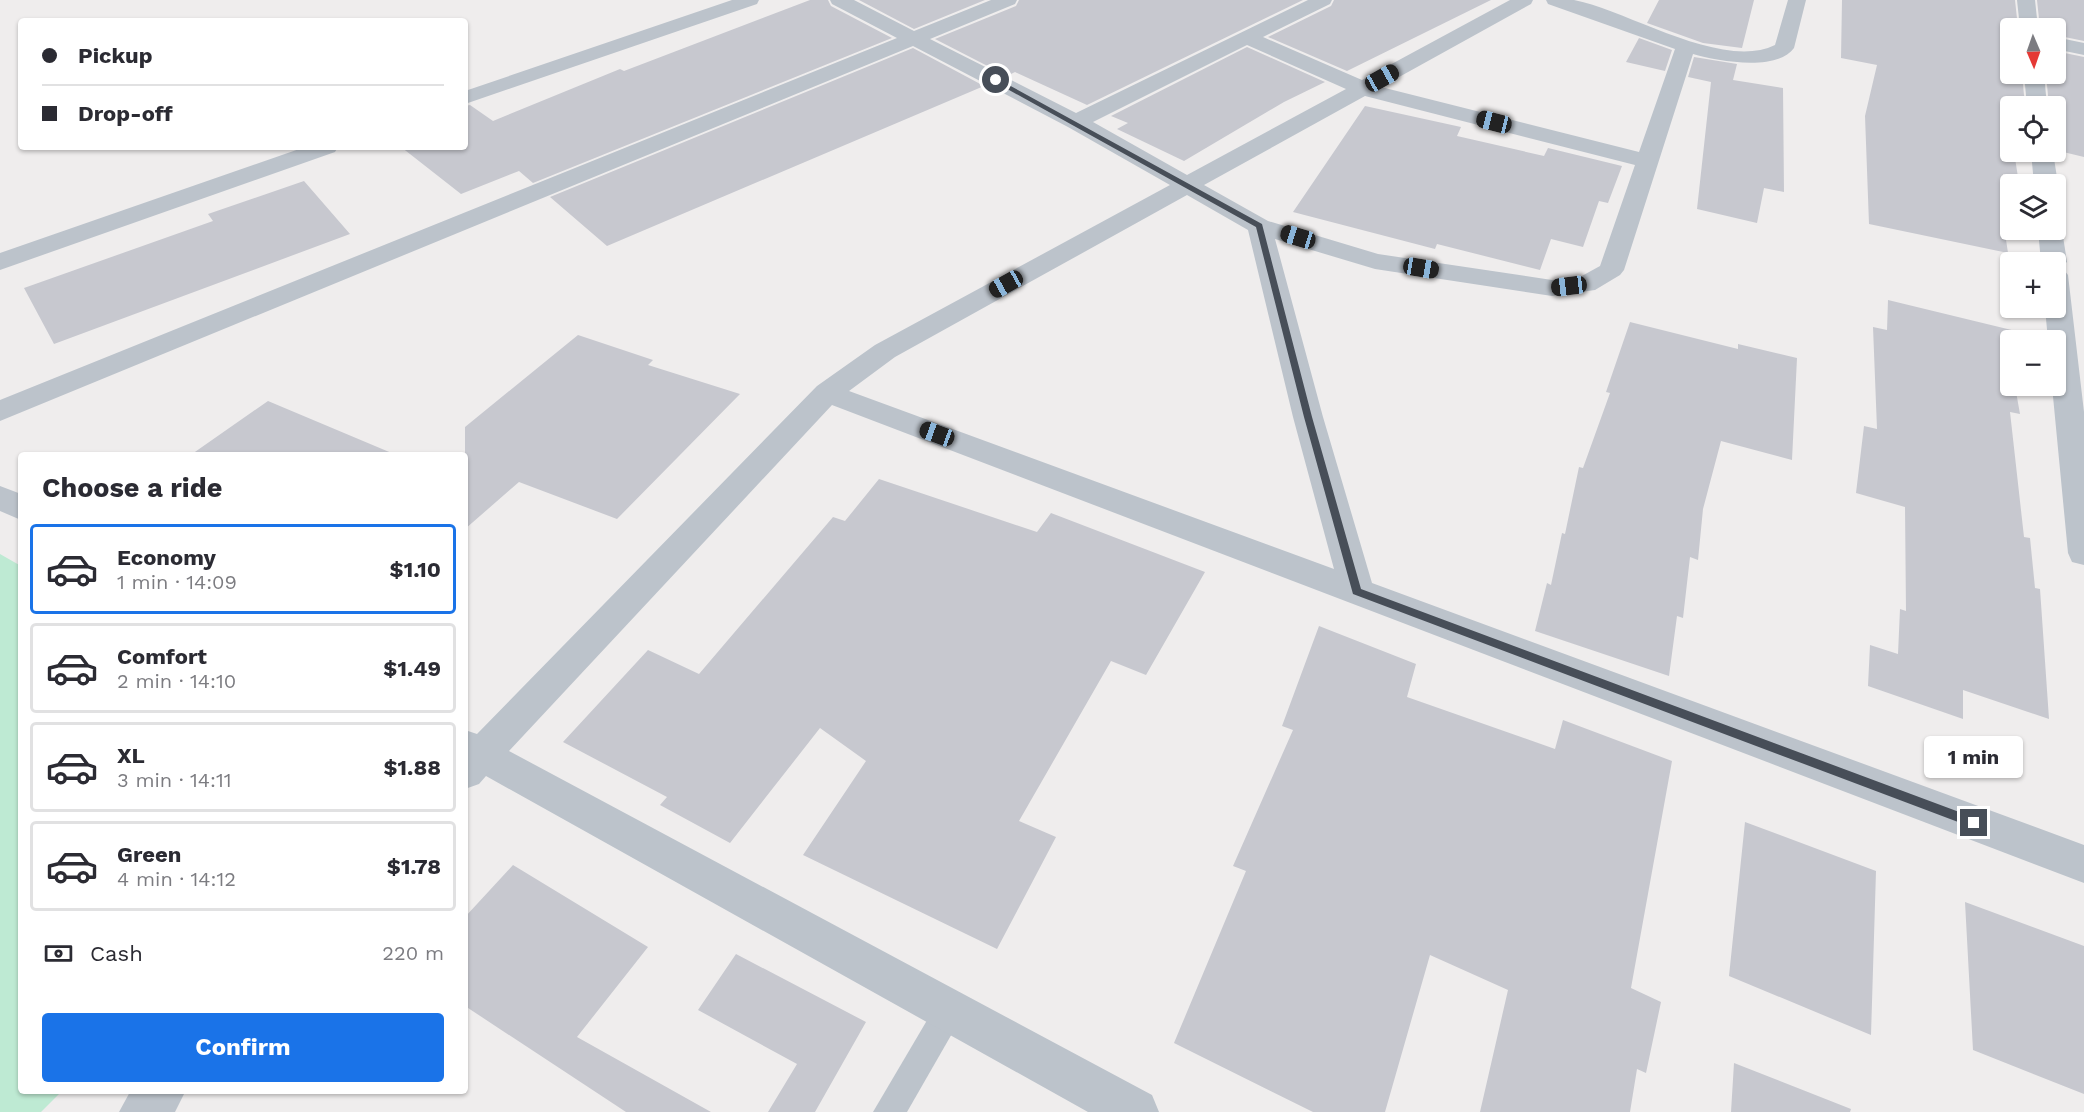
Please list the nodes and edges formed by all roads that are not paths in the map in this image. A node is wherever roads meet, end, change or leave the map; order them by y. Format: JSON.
{"nodes":[{"id":1,"x":694,"y":0,"type":"edge"},
{"id":2,"x":750,"y":0,"type":"edge"},
{"id":3,"x":839,"y":0,"type":"edge"},
{"id":4,"x":1008,"y":0,"type":"edge"},
{"id":5,"x":1323,"y":0,"type":"edge"},
{"id":6,"x":1555,"y":0,"type":"edge"},
{"id":7,"x":1797,"y":0,"type":"edge"},
{"id":8,"x":2026,"y":0,"type":"edge"},
{"id":9,"x":1510,"y":2,"type":"edge"},
{"id":10,"x":2028,"y":18,"type":"edge"},
{"id":11,"x":915,"y":37,"type":"junction"},
{"id":12,"x":1247,"y":38,"type":"junction"},
{"id":13,"x":2066,"y":45,"type":"edge"},
{"id":14,"x":1686,"y":46,"type":"junction"},
{"id":15,"x":2084,"y":49,"type":"edge"},
{"id":16,"x":468,"y":78,"type":"edge"},
{"id":17,"x":1364,"y":89,"type":"junction"},
{"id":18,"x":468,"y":97,"type":"edge"},
{"id":19,"x":1076,"y":122,"type":"junction"},
{"id":20,"x":260,"y":150,"type":"edge"},
{"id":21,"x":318,"y":150,"type":"edge"},
{"id":22,"x":1647,"y":161,"type":"junction"},
{"id":23,"x":1189,"y":185,"type":"junction"},
{"id":24,"x":1259,"y":226,"type":"junction"},
{"id":25,"x":0,"y":240,"type":"edge"},
{"id":26,"x":0,"y":262,"type":"edge"},
{"id":27,"x":2059,"y":318,"type":"edge"},
{"id":28,"x":827,"y":393,"type":"junction"},
{"id":29,"x":0,"y":411,"type":"edge"},
{"id":30,"x":0,"y":497,"type":"edge"},
{"id":31,"x":18,"y":506,"type":"edge"},
{"id":32,"x":2084,"y":553,"type":"edge"},
{"id":33,"x":1357,"y":591,"type":"junction"},
{"id":34,"x":470,"y":757,"type":"edge"},
{"id":35,"x":2084,"y":864,"type":"edge"},
{"id":36,"x":950,"y":1011,"type":"junction"},
{"id":37,"x":160,"y":1094,"type":"edge"},
{"id":38,"x":143,"y":1112,"type":"edge"},
{"id":39,"x":889,"y":1112,"type":"edge"},
{"id":40,"x":1135,"y":1112,"type":"edge"}],
"edges":[{"from":1,"to":16,"type":"street"},
{"from":2,"to":18,"type":"street"},
{"from":3,"to":11,"type":"street"},
{"from":4,"to":11,"type":"street"},
{"from":5,"to":12,"type":"street"},
{"from":6,"to":14,"type":"street"},
{"from":7,"to":14,"type":"street"},
{"from":8,"to":10,"type":"street"},
{"from":9,"to":17,"type":"street"},
{"from":11,"to":19,"type":"street"},
{"from":11,"to":29,"type":"street"},
{"from":12,"to":17,"type":"street"},
{"from":12,"to":19,"type":"street"},
{"from":13,"to":15,"type":"street"},
{"from":14,"to":22,"type":"street"},
{"from":17,"to":22,"type":"street"},
{"from":17,"to":23,"type":"street"},
{"from":19,"to":23,"type":"street"},
{"from":20,"to":25,"type":"street"},
{"from":21,"to":26,"type":"street"},
{"from":22,"to":24,"type":"street"},
{"from":23,"to":24,"type":"street"},
{"from":23,"to":28,"type":"street"},
{"from":24,"to":33,"type":"street"},
{"from":27,"to":32,"type":"street"},
{"from":28,"to":33,"type":"street"},
{"from":28,"to":34,"type":"street"},
{"from":30,"to":31,"type":"street"},
{"from":33,"to":35,"type":"street"},
{"from":34,"to":36,"type":"street"},
{"from":36,"to":39,"type":"lane"},
{"from":36,"to":40,"type":"street"},
{"from":37,"to":38,"type":"street"}]}
